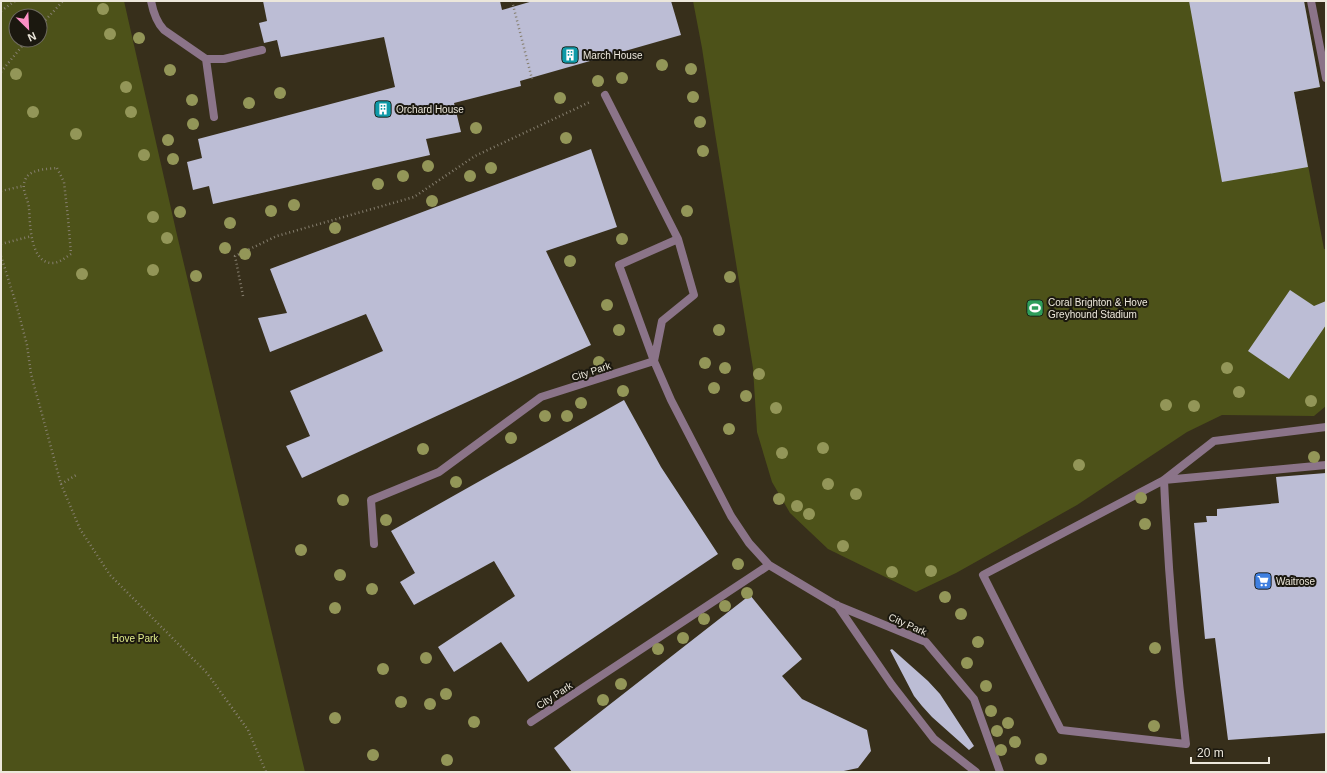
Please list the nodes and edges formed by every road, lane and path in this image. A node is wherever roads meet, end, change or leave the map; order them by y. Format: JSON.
{"nodes":[{"id":1,"x":15,"y":1,"type":"edge"},
{"id":2,"x":63,"y":1,"type":"edge"},
{"id":3,"x":151,"y":1,"type":"edge"},
{"id":4,"x":512,"y":1,"type":"edge"},
{"id":5,"x":1312,"y":1,"type":"edge"},
{"id":6,"x":1,"y":11,"type":"edge"},
{"id":7,"x":48,"y":17,"type":"edge"},
{"id":8,"x":21,"y":48,"type":"edge"},
{"id":9,"x":262,"y":50,"type":"dead end"},
{"id":10,"x":206,"y":59,"type":"junction"},
{"id":11,"x":1,"y":72,"type":"edge"},
{"id":12,"x":1326,"y":78,"type":"edge"},
{"id":13,"x":532,"y":79,"type":"dead end"},
{"id":14,"x":605,"y":95,"type":"joint"},
{"id":15,"x":214,"y":117,"type":"dead end"},
{"id":16,"x":23,"y":186,"type":"junction"},
{"id":17,"x":1,"y":191,"type":"edge"},
{"id":18,"x":32,"y":236,"type":"junction"},
{"id":19,"x":678,"y":239,"type":"junction"},
{"id":20,"x":1,"y":244,"type":"edge"},
{"id":21,"x":1,"y":256,"type":"edge"},
{"id":22,"x":243,"y":296,"type":"dead end"},
{"id":23,"x":654,"y":361,"type":"junction"},
{"id":24,"x":1326,"y":428,"type":"edge"},
{"id":25,"x":1326,"y":466,"type":"edge"},
{"id":26,"x":78,"y":474,"type":"dead end"},
{"id":27,"x":1164,"y":480,"type":"junction"},
{"id":28,"x":61,"y":484,"type":"junction"},
{"id":29,"x":374,"y":544,"type":"dead end"},
{"id":30,"x":769,"y":565,"type":"junction"},
{"id":31,"x":836,"y":605,"type":"junction"},
{"id":32,"x":531,"y":722,"type":"dead end"},
{"id":33,"x":266,"y":772,"type":"edge"},
{"id":34,"x":976,"y":772,"type":"edge"},
{"id":35,"x":1000,"y":772,"type":"edge"}],
"edges":[{"from":1,"to":6,"type":"path"},
{"from":2,"to":7,"type":"path"},
{"from":3,"to":10,"type":"lane"},
{"from":4,"to":13,"type":"path"},
{"from":5,"to":12,"type":"lane"},
{"from":8,"to":11,"type":"path"},
{"from":9,"to":10,"type":"lane"},
{"from":10,"to":15,"type":"lane"},
{"from":14,"to":19,"type":"lane"},
{"from":14,"to":22,"type":"path"},
{"from":16,"to":17,"type":"path"},
{"from":16,"to":18,"type":"path"},
{"from":16,"to":18,"type":"path"},
{"from":18,"to":20,"type":"path"},
{"from":19,"to":23,"type":"lane"},
{"from":19,"to":23,"type":"lane"},
{"from":21,"to":28,"type":"path"},
{"from":23,"to":29,"type":"lane","name":"City Park"},
{"from":23,"to":30,"type":"lane","name":"City Park"},
{"from":24,"to":27,"type":"lane"},
{"from":25,"to":27,"type":"lane"},
{"from":26,"to":28,"type":"path"},
{"from":27,"to":27,"type":"lane"},
{"from":28,"to":33,"type":"path"},
{"from":30,"to":31,"type":"lane","name":"City Park"},
{"from":30,"to":32,"type":"lane","name":"City Park"},
{"from":31,"to":34,"type":"lane"},
{"from":31,"to":35,"type":"lane","name":"City Park"}]}
